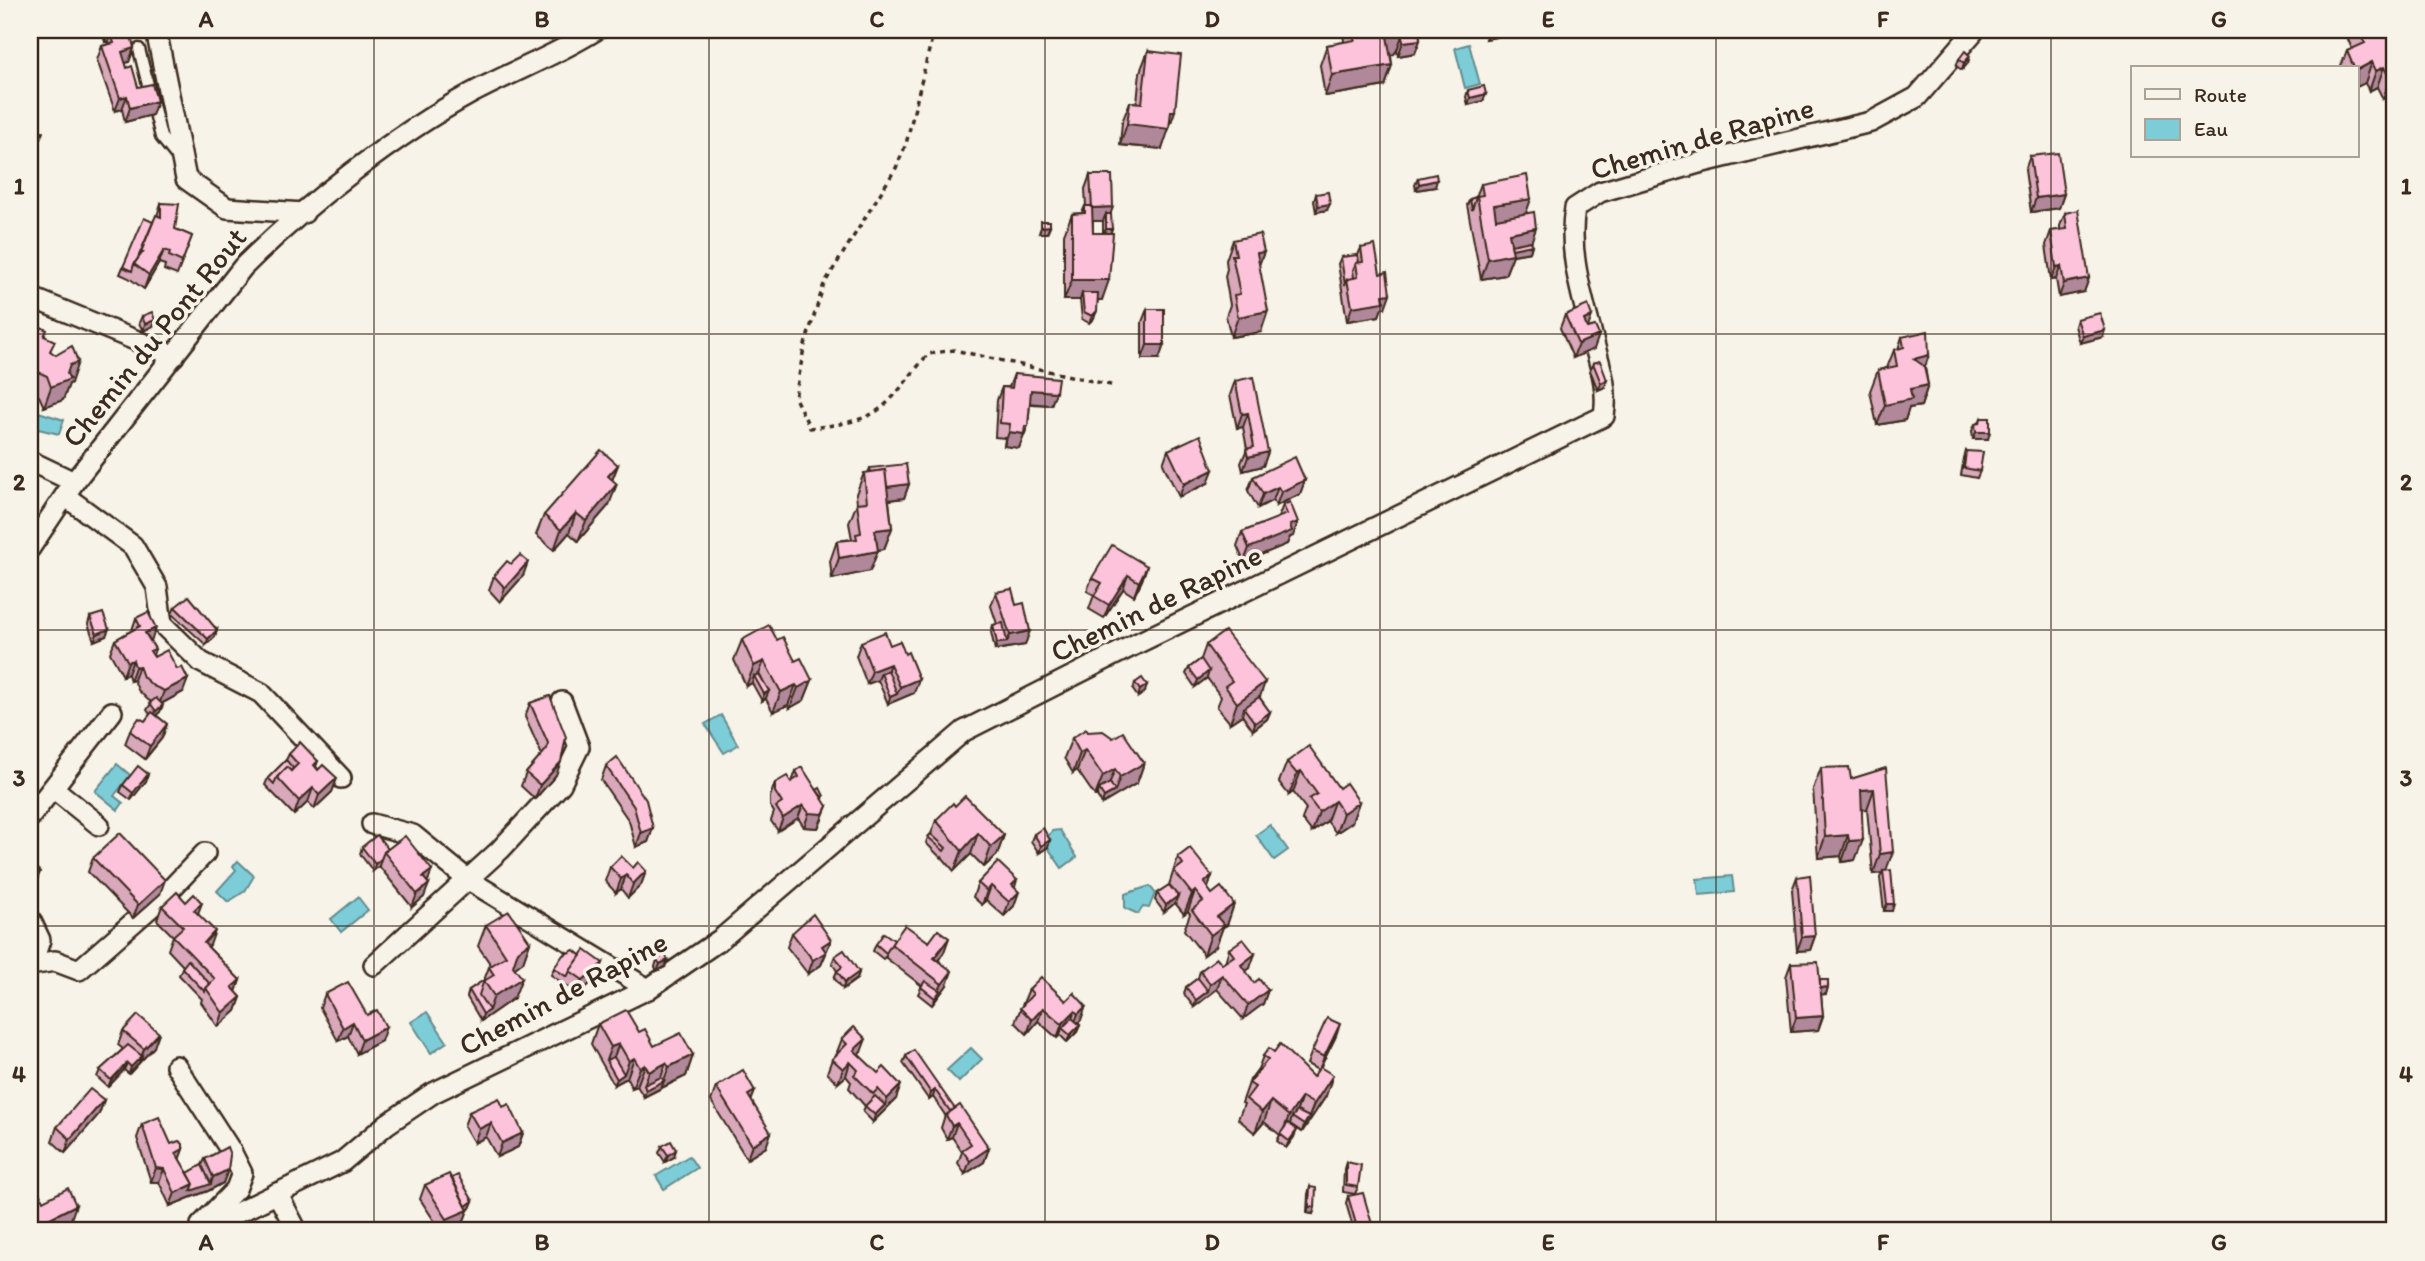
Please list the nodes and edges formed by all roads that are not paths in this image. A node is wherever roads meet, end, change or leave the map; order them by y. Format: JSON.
{"nodes":[{"id":1,"x":156,"y":30,"type":"edge"},
{"id":2,"x":596,"y":30,"type":"edge"},
{"id":3,"x":1975,"y":30,"type":"edge"},
{"id":4,"x":139,"y":49,"type":"dead end"},
{"id":5,"x":183,"y":163,"type":"junction"},
{"id":6,"x":304,"y":213,"type":"junction"},
{"id":7,"x":30,"y":297,"type":"edge"},
{"id":8,"x":174,"y":356,"type":"junction"},
{"id":9,"x":30,"y":461,"type":"edge"},
{"id":10,"x":69,"y":489,"type":"junction"},
{"id":11,"x":30,"y":548,"type":"edge"},
{"id":12,"x":562,"y":702,"type":"dead end"},
{"id":13,"x":112,"y":712,"type":"dead end"},
{"id":14,"x":341,"y":778,"type":"dead end"},
{"id":15,"x":53,"y":788,"type":"junction"},
{"id":16,"x":30,"y":817,"type":"edge"},
{"id":17,"x":372,"y":824,"type":"dead end"},
{"id":18,"x":99,"y":825,"type":"dead end"},
{"id":19,"x":205,"y":853,"type":"dead end"},
{"id":20,"x":467,"y":879,"type":"junction"},
{"id":21,"x":30,"y":919,"type":"edge"},
{"id":22,"x":31,"y":964,"type":"edge"},
{"id":23,"x":374,"y":965,"type":"dead end"},
{"id":24,"x":648,"y":989,"type":"junction"},
{"id":25,"x":176,"y":1066,"type":"dead end"},
{"id":26,"x":277,"y":1193,"type":"junction"},
{"id":27,"x":198,"y":1231,"type":"edge"},
{"id":28,"x":297,"y":1231,"type":"edge"}],
"edges":[{"from":1,"to":5,"type":"street"},
{"from":2,"to":6,"type":"street","name":"Chemin du Pont Rout"},
{"from":3,"to":24,"type":"street","name":"Chemin de Rapine"},
{"from":4,"to":5,"type":"lane"},
{"from":5,"to":6,"type":"street"},
{"from":6,"to":8,"type":"street","name":"Chemin du Pont Rout"},
{"from":7,"to":8,"type":"street"},
{"from":8,"to":10,"type":"street","name":"Chemin du Pont Rout"},
{"from":9,"to":10,"type":"street"},
{"from":10,"to":11,"type":"street","name":"Chemin du Pont Rout"},
{"from":10,"to":14,"type":"street"},
{"from":12,"to":20,"type":"street"},
{"from":13,"to":15,"type":"street"},
{"from":15,"to":16,"type":"street"},
{"from":15,"to":18,"type":"street"},
{"from":17,"to":20,"type":"street"},
{"from":19,"to":22,"type":"street"},
{"from":20,"to":23,"type":"street"},
{"from":20,"to":24,"type":"street"},
{"from":21,"to":22,"type":"street"},
{"from":24,"to":26,"type":"street","name":"Chemin de Rapine"},
{"from":25,"to":27,"type":"street"},
{"from":26,"to":27,"type":"street","name":"Chemin de Rapine"},
{"from":26,"to":28,"type":"street"}]}
